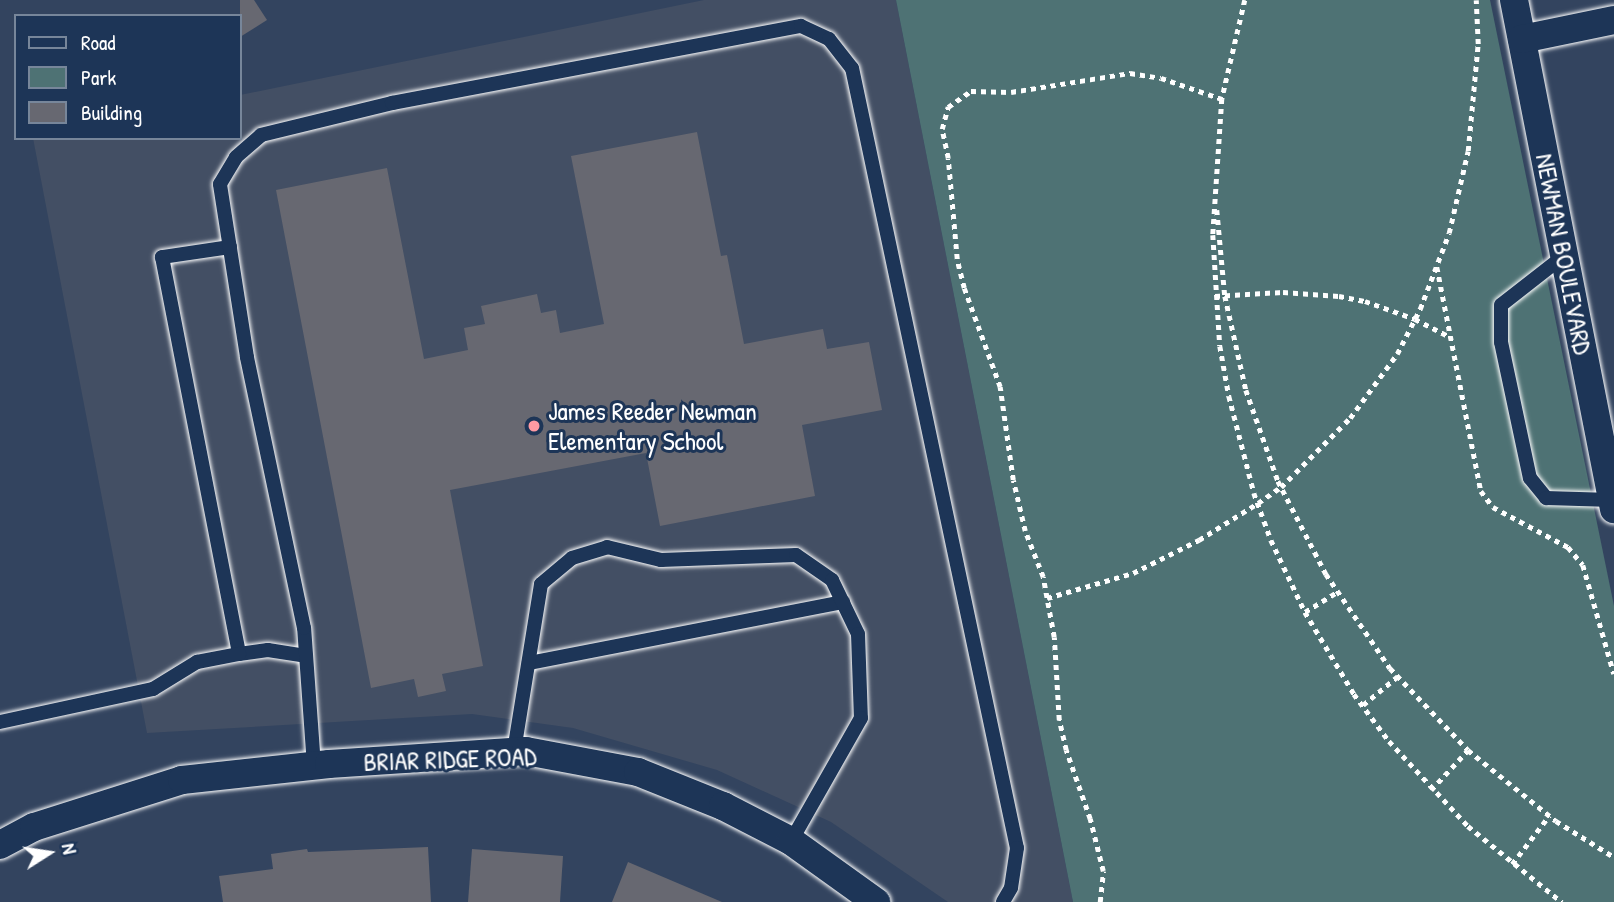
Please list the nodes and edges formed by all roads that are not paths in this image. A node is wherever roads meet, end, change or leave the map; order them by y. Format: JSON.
{"nodes":[{"id":1,"x":1514,"y":0,"type":"edge"},
{"id":2,"x":1614,"y":20,"type":"edge"},
{"id":3,"x":1522,"y":39,"type":"junction"},
{"id":4,"x":230,"y":247,"type":"junction"},
{"id":5,"x":1564,"y":255,"type":"junction"},
{"id":6,"x":1613,"y":505,"type":"edge"},
{"id":7,"x":843,"y":602,"type":"junction"},
{"id":8,"x":239,"y":654,"type":"junction"},
{"id":9,"x":306,"y":656,"type":"junction"},
{"id":10,"x":529,"y":663,"type":"junction"},
{"id":11,"x":0,"y":722,"type":"edge"},
{"id":12,"x":514,"y":751,"type":"junction"},
{"id":13,"x":314,"y":766,"type":"junction"},
{"id":14,"x":790,"y":841,"type":"junction"},
{"id":15,"x":0,"y":845,"type":"edge"},
{"id":16,"x":876,"y":902,"type":"edge"},
{"id":17,"x":1003,"y":902,"type":"edge"}],
"edges":[{"from":1,"to":3,"type":"street","name":"NEWMAN BOULEVARD"},
{"from":2,"to":3,"type":"street"},
{"from":3,"to":5,"type":"street","name":"NEWMAN BOULEVARD"},
{"from":4,"to":8,"type":"lane"},
{"from":4,"to":9,"type":"lane"},
{"from":4,"to":17,"type":"lane"},
{"from":5,"to":6,"type":"street","name":"NEWMAN BOULEVARD"},
{"from":5,"to":6,"type":"lane"},
{"from":7,"to":10,"type":"lane"},
{"from":7,"to":10,"type":"lane"},
{"from":7,"to":14,"type":"lane"},
{"from":8,"to":9,"type":"lane"},
{"from":8,"to":11,"type":"lane"},
{"from":9,"to":13,"type":"lane"},
{"from":10,"to":12,"type":"lane"},
{"from":12,"to":13,"type":"street","name":"BRIAR RIDGE ROAD"},
{"from":12,"to":14,"type":"street","name":"BRIAR RIDGE ROAD"},
{"from":13,"to":15,"type":"street","name":"BRIAR RIDGE ROAD"},
{"from":14,"to":16,"type":"street","name":"BRIAR RIDGE ROAD"}]}
